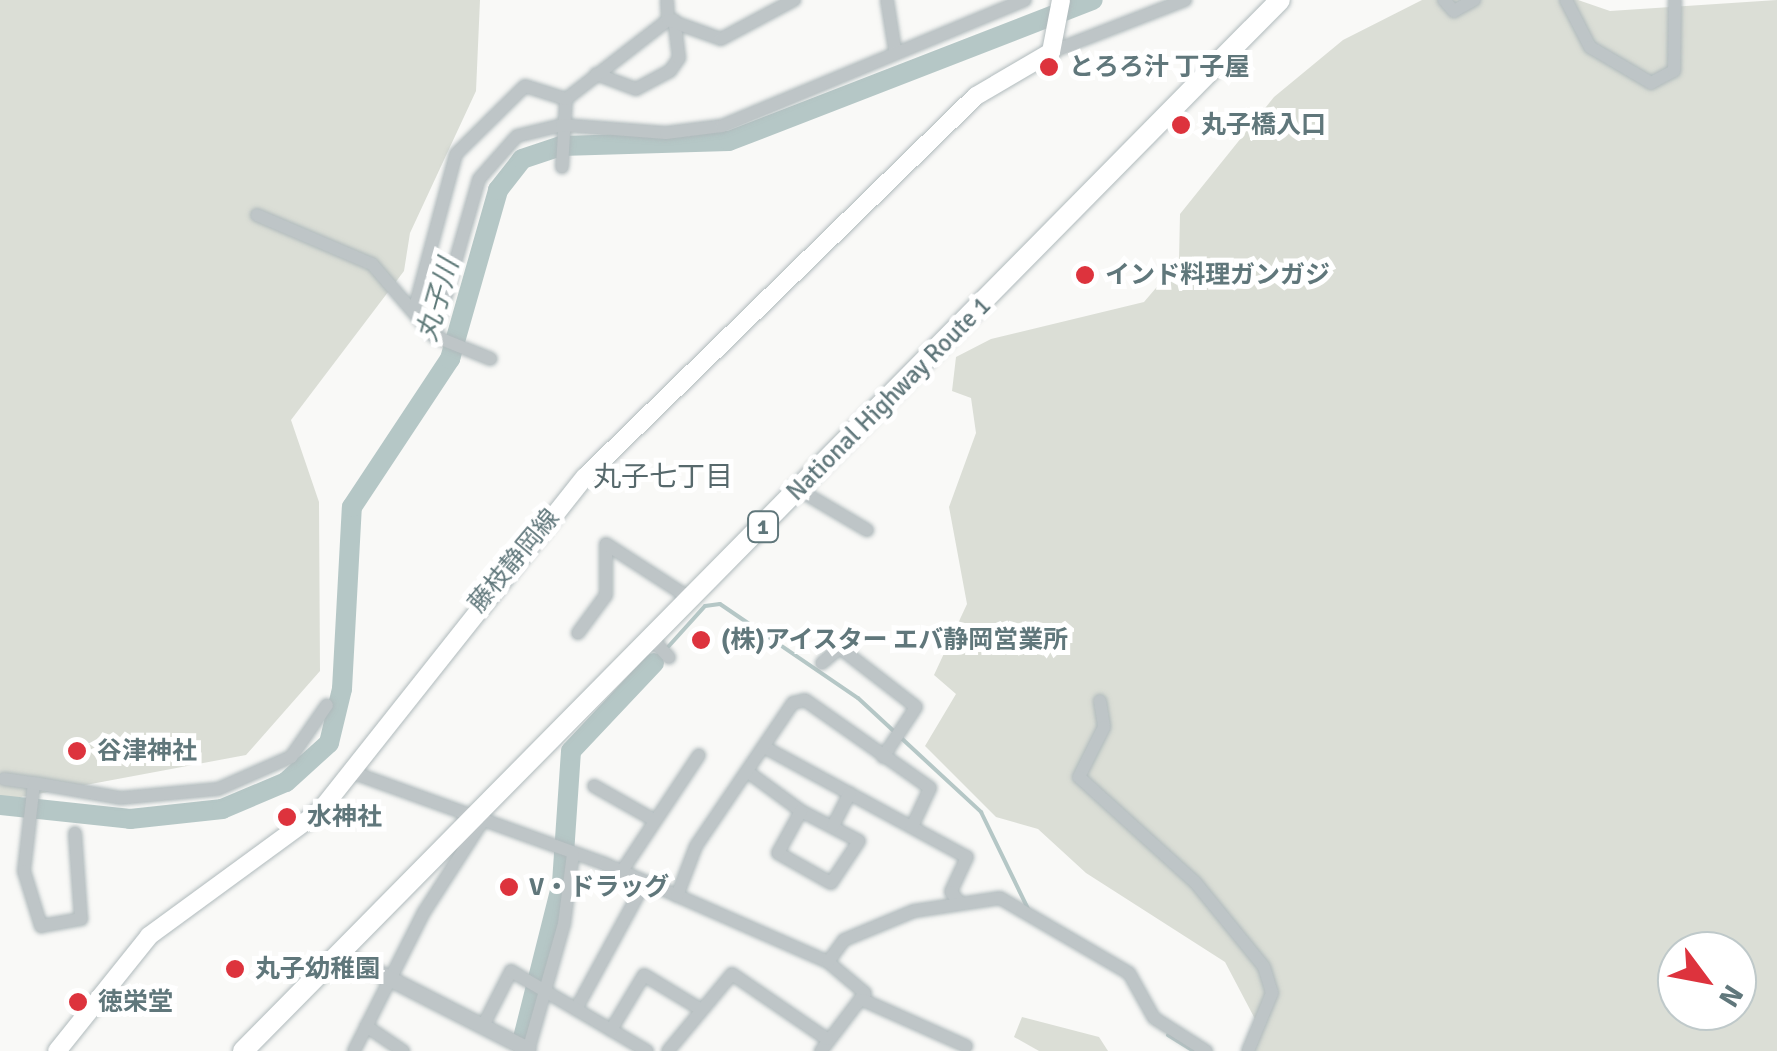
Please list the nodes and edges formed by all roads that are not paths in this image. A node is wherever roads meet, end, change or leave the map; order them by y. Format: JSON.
{"nodes":[{"id":1,"x":667,"y":0,"type":"edge"},
{"id":2,"x":794,"y":0,"type":"edge"},
{"id":3,"x":886,"y":0,"type":"edge"},
{"id":4,"x":1025,"y":0,"type":"edge"},
{"id":5,"x":1060,"y":0,"type":"edge"},
{"id":6,"x":1184,"y":0,"type":"edge"},
{"id":7,"x":1280,"y":0,"type":"edge"},
{"id":8,"x":1444,"y":0,"type":"edge"},
{"id":9,"x":1474,"y":0,"type":"edge"},
{"id":10,"x":1566,"y":0,"type":"edge"},
{"id":11,"x":1675,"y":0,"type":"edge"},
{"id":12,"x":671,"y":20,"type":"junction"},
{"id":13,"x":1052,"y":44,"type":"junction"},
{"id":14,"x":895,"y":50,"type":"junction"},
{"id":15,"x":596,"y":74,"type":"junction"},
{"id":16,"x":566,"y":99,"type":"junction"},
{"id":17,"x":562,"y":126,"type":"junction"},
{"id":18,"x":562,"y":163,"type":"dead end"},
{"id":19,"x":258,"y":215,"type":"dead end"},
{"id":20,"x":414,"y":307,"type":"junction"},
{"id":21,"x":435,"y":337,"type":"junction"},
{"id":22,"x":492,"y":358,"type":"dead end"},
{"id":23,"x":799,"y":490,"type":"junction"},
{"id":24,"x":867,"y":530,"type":"dead end"},
{"id":25,"x":691,"y":599,"type":"junction"},
{"id":26,"x":578,"y":633,"type":"dead end"},
{"id":27,"x":822,"y":663,"type":"dead end"},
{"id":28,"x":1100,"y":701,"type":"dead end"},
{"id":29,"x":327,"y":705,"type":"dead end"},
{"id":30,"x":764,"y":747,"type":"junction"},
{"id":31,"x":699,"y":755,"type":"dead end"},
{"id":32,"x":883,"y":757,"type":"junction"},
{"id":33,"x":748,"y":772,"type":"junction"},
{"id":34,"x":354,"y":773,"type":"junction"},
{"id":35,"x":4,"y":778,"type":"dead end"},
{"id":36,"x":34,"y":785,"type":"junction"},
{"id":37,"x":594,"y":786,"type":"dead end"},
{"id":38,"x":850,"y":793,"type":"junction"},
{"id":39,"x":801,"y":811,"type":"junction"},
{"id":40,"x":654,"y":820,"type":"junction"},
{"id":41,"x":477,"y":822,"type":"junction"},
{"id":42,"x":833,"y":826,"type":"junction"},
{"id":43,"x":912,"y":828,"type":"junction"},
{"id":44,"x":75,"y":833,"type":"dead end"},
{"id":45,"x":568,"y":852,"type":"junction"},
{"id":46,"x":622,"y":872,"type":"junction"},
{"id":47,"x":645,"y":882,"type":"junction"},
{"id":48,"x":678,"y":896,"type":"junction"},
{"id":49,"x":960,"y":903,"type":"junction"},
{"id":50,"x":340,"y":952,"type":"junction"},
{"id":51,"x":828,"y":962,"type":"junction"},
{"id":52,"x":391,"y":978,"type":"junction"},
{"id":53,"x":540,"y":988,"type":"junction"},
{"id":54,"x":863,"y":1000,"type":"junction"},
{"id":55,"x":696,"y":1007,"type":"junction"},
{"id":56,"x":576,"y":1009,"type":"junction"},
{"id":57,"x":366,"y":1026,"type":"junction"},
{"id":58,"x":482,"y":1026,"type":"junction"},
{"id":59,"x":611,"y":1030,"type":"junction"},
{"id":60,"x":824,"y":1045,"type":"edge"},
{"id":61,"x":966,"y":1046,"type":"dead end"},
{"id":62,"x":529,"y":1050,"type":"edge"},
{"id":63,"x":644,"y":1050,"type":"edge"},
{"id":64,"x":58,"y":1051,"type":"edge"},
{"id":65,"x":243,"y":1051,"type":"edge"},
{"id":66,"x":354,"y":1051,"type":"edge"},
{"id":67,"x":403,"y":1051,"type":"edge"},
{"id":68,"x":668,"y":1051,"type":"edge"},
{"id":69,"x":1206,"y":1051,"type":"edge"},
{"id":70,"x":1248,"y":1051,"type":"edge"}],
"edges":[{"from":1,"to":12,"type":"street"},
{"from":2,"to":12,"type":"street"},
{"from":3,"to":14,"type":"street"},
{"from":4,"to":14,"type":"street"},
{"from":5,"to":13,"type":"main road"},
{"from":6,"to":13,"type":"street"},
{"from":7,"to":23,"type":"highway","name":"National Highway Route 1","number":"1"},
{"from":8,"to":9,"type":"street"},
{"from":10,"to":11,"type":"street"},
{"from":12,"to":15,"type":"street"},
{"from":12,"to":15,"type":"street"},
{"from":13,"to":34,"type":"main road","name":"藤枝静岡線"},
{"from":14,"to":17,"type":"street"},
{"from":15,"to":16,"type":"street"},
{"from":16,"to":17,"type":"street"},
{"from":16,"to":20,"type":"street"},
{"from":17,"to":18,"type":"street"},
{"from":17,"to":21,"type":"street"},
{"from":19,"to":20,"type":"street"},
{"from":20,"to":21,"type":"street"},
{"from":21,"to":22,"type":"street"},
{"from":23,"to":24,"type":"street"},
{"from":23,"to":25,"type":"highway","name":"National Highway Route 1","number":"1"},
{"from":25,"to":26,"type":"street"},
{"from":25,"to":41,"type":"highway","name":"National Highway Route 1","number":"1"},
{"from":27,"to":32,"type":"street"},
{"from":28,"to":70,"type":"street"},
{"from":29,"to":36,"type":"street"},
{"from":30,"to":32,"type":"street"},
{"from":30,"to":33,"type":"street"},
{"from":30,"to":38,"type":"street"},
{"from":31,"to":40,"type":"street"},
{"from":32,"to":43,"type":"street"},
{"from":33,"to":39,"type":"street"},
{"from":33,"to":48,"type":"street"},
{"from":34,"to":41,"type":"street"},
{"from":34,"to":64,"type":"main road","name":"藤枝静岡線"},
{"from":35,"to":36,"type":"street"},
{"from":36,"to":44,"type":"street"},
{"from":37,"to":40,"type":"street"},
{"from":38,"to":42,"type":"street"},
{"from":38,"to":43,"type":"street"},
{"from":39,"to":42,"type":"street"},
{"from":39,"to":42,"type":"street"},
{"from":40,"to":46,"type":"street"},
{"from":41,"to":45,"type":"street"},
{"from":41,"to":50,"type":"highway","name":"National Highway Route 1","number":"1"},
{"from":41,"to":52,"type":"street"},
{"from":43,"to":49,"type":"street"},
{"from":45,"to":46,"type":"street"},
{"from":45,"to":53,"type":"street"},
{"from":46,"to":47,"type":"street"},
{"from":47,"to":48,"type":"street"},
{"from":47,"to":56,"type":"street"},
{"from":48,"to":51,"type":"street"},
{"from":49,"to":51,"type":"street"},
{"from":49,"to":69,"type":"street"},
{"from":50,"to":52,"type":"street"},
{"from":50,"to":65,"type":"highway","name":"National Highway Route 1","number":"1"},
{"from":51,"to":54,"type":"street"},
{"from":52,"to":57,"type":"street"},
{"from":52,"to":58,"type":"street"},
{"from":53,"to":56,"type":"street"},
{"from":53,"to":58,"type":"street"},
{"from":53,"to":62,"type":"street"},
{"from":54,"to":60,"type":"street"},
{"from":54,"to":61,"type":"street"},
{"from":55,"to":59,"type":"street"},
{"from":55,"to":60,"type":"street"},
{"from":55,"to":68,"type":"street"},
{"from":56,"to":59,"type":"street"},
{"from":57,"to":66,"type":"street"},
{"from":57,"to":67,"type":"street"},
{"from":58,"to":62,"type":"street"},
{"from":59,"to":63,"type":"street"}]}
